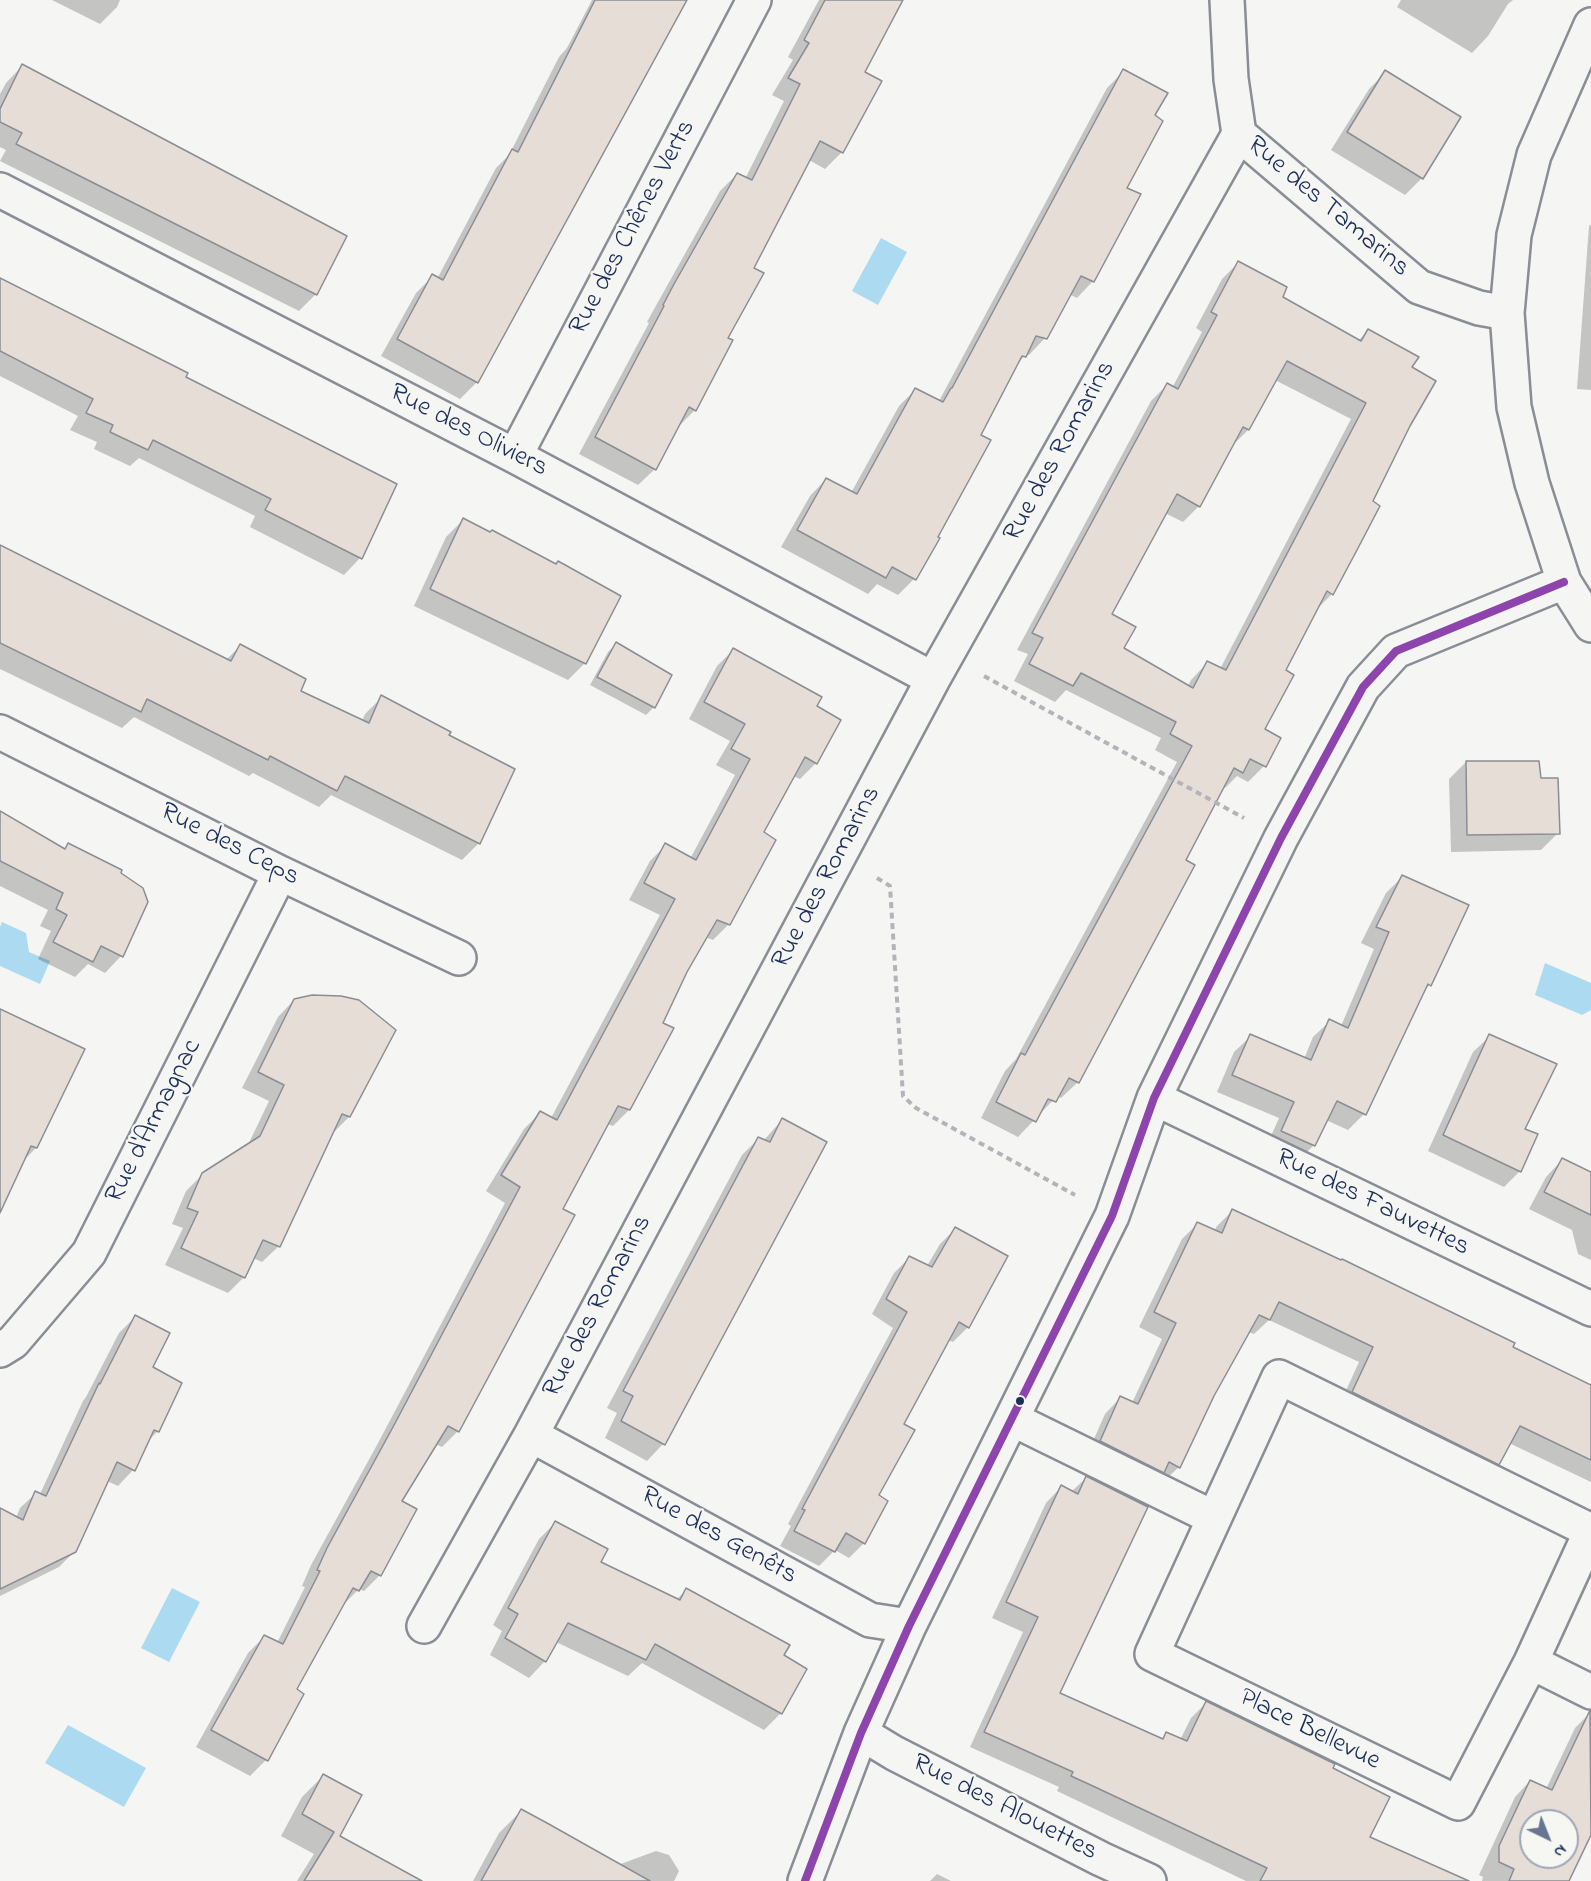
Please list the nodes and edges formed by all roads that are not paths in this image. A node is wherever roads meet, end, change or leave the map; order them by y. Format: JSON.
{"nodes":[{"id":1,"x":754,"y":0,"type":"edge"},
{"id":2,"x":1227,"y":0,"type":"edge"},
{"id":3,"x":1591,"y":25,"type":"edge"},
{"id":4,"x":1239,"y":134,"type":"junction"},
{"id":5,"x":0,"y":190,"type":"edge"},
{"id":6,"x":1508,"y":313,"type":"junction"},
{"id":7,"x":515,"y":456,"type":"junction"},
{"id":8,"x":1564,"y":582,"type":"junction"},
{"id":9,"x":1591,"y":625,"type":"edge"},
{"id":10,"x":940,"y":667,"type":"junction"},
{"id":11,"x":0,"y":732,"type":"edge"},
{"id":12,"x":280,"y":873,"type":"junction"},
{"id":13,"x":459,"y":958,"type":"dead end"},
{"id":14,"x":1154,"y":1098,"type":"junction"},
{"id":15,"x":1591,"y":1309,"type":"edge"},
{"id":16,"x":0,"y":1350,"type":"edge"},
{"id":17,"x":1012,"y":1419,"type":"junction"},
{"id":18,"x":531,"y":1435,"type":"junction"},
{"id":19,"x":1214,"y":1518,"type":"junction"},
{"id":20,"x":1591,"y":1531,"type":"edge"},
{"id":21,"x":424,"y":1626,"type":"dead end"},
{"id":22,"x":909,"y":1626,"type":"junction"},
{"id":23,"x":1531,"y":1662,"type":"junction"},
{"id":24,"x":1591,"y":1692,"type":"edge"},
{"id":25,"x":861,"y":1733,"type":"junction"},
{"id":26,"x":1096,"y":1870,"type":"edge"},
{"id":27,"x":805,"y":1881,"type":"edge"},
{"id":28,"x":1149,"y":1881,"type":"edge"}],
"edges":[{"from":1,"to":7,"type":"street","name":"Rue des Chênes Verts"},
{"from":2,"to":4,"type":"street","name":"Rue des Tamarins"},
{"from":3,"to":6,"type":"street"},
{"from":4,"to":6,"type":"street","name":"Rue des Tamarins"},
{"from":4,"to":10,"type":"street","name":"Rue des Romarins"},
{"from":5,"to":7,"type":"street","name":"Rue des Oliviers"},
{"from":6,"to":8,"type":"street"},
{"from":7,"to":10,"type":"street","name":"Rue des Oliviers"},
{"from":8,"to":9,"type":"street"},
{"from":8,"to":14,"type":"street"},
{"from":10,"to":18,"type":"street","name":"Rue des Romarins"},
{"from":11,"to":12,"type":"street","name":"Rue des Ceps"},
{"from":12,"to":13,"type":"street","name":"Rue des Ceps"},
{"from":12,"to":16,"type":"street","name":"Rue d'Armagnac"},
{"from":14,"to":15,"type":"street","name":"Rue des Fauvettes"},
{"from":14,"to":17,"type":"street"},
{"from":17,"to":19,"type":"street"},
{"from":17,"to":22,"type":"street"},
{"from":18,"to":21,"type":"street","name":"Rue des Romarins"},
{"from":18,"to":22,"type":"street","name":"Rue des Genêts"},
{"from":19,"to":20,"type":"street","name":"Place Bellevue"},
{"from":19,"to":23,"type":"street","name":"Place Bellevue"},
{"from":20,"to":23,"type":"street","name":"Place Bellevue"},
{"from":22,"to":25,"type":"street"},
{"from":23,"to":24,"type":"street"},
{"from":25,"to":26,"type":"street","name":"Rue des Alouettes"},
{"from":25,"to":27,"type":"street"},
{"from":26,"to":28,"type":"street","name":"Rue des Alouettes"}]}
